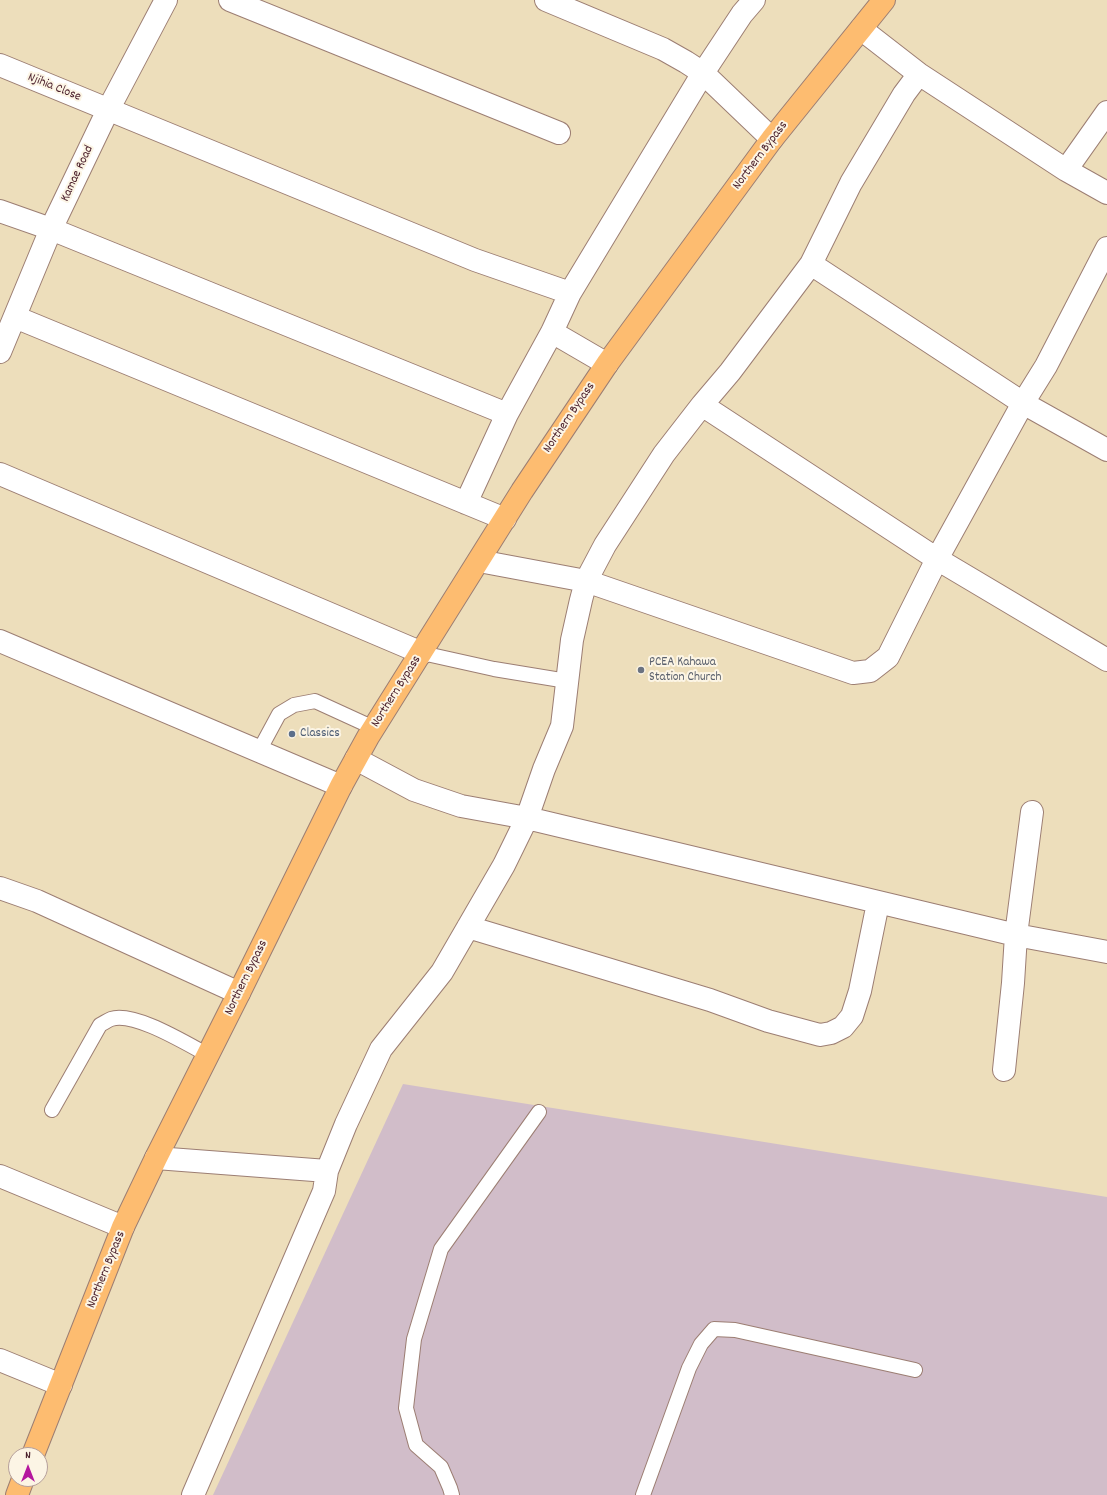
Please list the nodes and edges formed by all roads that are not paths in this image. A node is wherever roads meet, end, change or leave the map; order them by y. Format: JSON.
{"nodes":[{"id":1,"x":166,"y":0,"type":"edge"},
{"id":2,"x":230,"y":0,"type":"edge"},
{"id":3,"x":546,"y":0,"type":"edge"},
{"id":4,"x":754,"y":0,"type":"edge"},
{"id":5,"x":884,"y":0,"type":"edge"},
{"id":6,"x":861,"y":30,"type":"junction"},
{"id":7,"x":0,"y":65,"type":"edge"},
{"id":8,"x":703,"y":73,"type":"junction"},
{"id":9,"x":919,"y":74,"type":"junction"},
{"id":10,"x":108,"y":110,"type":"junction"},
{"id":11,"x":1107,"y":112,"type":"edge"},
{"id":12,"x":559,"y":133,"type":"dead end"},
{"id":13,"x":772,"y":139,"type":"junction"},
{"id":14,"x":1066,"y":170,"type":"junction"},
{"id":15,"x":1107,"y":193,"type":"edge"},
{"id":16,"x":0,"y":211,"type":"edge"},
{"id":17,"x":51,"y":229,"type":"junction"},
{"id":18,"x":1107,"y":248,"type":"edge"},
{"id":19,"x":811,"y":264,"type":"junction"},
{"id":20,"x":570,"y":293,"type":"junction"},
{"id":21,"x":15,"y":317,"type":"junction"},
{"id":22,"x":552,"y":332,"type":"junction"},
{"id":23,"x":0,"y":352,"type":"edge"},
{"id":24,"x":607,"y":364,"type":"junction"},
{"id":25,"x":1023,"y":403,"type":"junction"},
{"id":26,"x":702,"y":405,"type":"junction"},
{"id":27,"x":507,"y":414,"type":"junction"},
{"id":28,"x":1107,"y":450,"type":"edge"},
{"id":29,"x":0,"y":474,"type":"edge"},
{"id":30,"x":466,"y":503,"type":"junction"},
{"id":31,"x":505,"y":519,"type":"junction"},
{"id":32,"x":938,"y":559,"type":"junction"},
{"id":33,"x":479,"y":561,"type":"junction"},
{"id":34,"x":586,"y":581,"type":"junction"},
{"id":35,"x":0,"y":641,"type":"edge"},
{"id":36,"x":422,"y":652,"type":"junction"},
{"id":37,"x":1107,"y":660,"type":"edge"},
{"id":38,"x":567,"y":681,"type":"junction"},
{"id":39,"x":374,"y":728,"type":"junction"},
{"id":40,"x":259,"y":751,"type":"junction"},
{"id":41,"x":356,"y":758,"type":"junction"},
{"id":42,"x":341,"y":786,"type":"junction"},
{"id":43,"x":1032,"y":812,"type":"dead end"},
{"id":44,"x":527,"y":818,"type":"junction"},
{"id":45,"x":0,"y":888,"type":"edge"},
{"id":46,"x":878,"y":903,"type":"junction"},
{"id":47,"x":468,"y":928,"type":"junction"},
{"id":48,"x":1016,"y":935,"type":"junction"},
{"id":49,"x":1107,"y":952,"type":"edge"},
{"id":50,"x":239,"y":993,"type":"junction"},
{"id":51,"x":208,"y":1055,"type":"junction"},
{"id":52,"x":1004,"y":1070,"type":"dead end"},
{"id":53,"x":52,"y":1110,"type":"dead end"},
{"id":54,"x":539,"y":1112,"type":"dead end"},
{"id":55,"x":156,"y":1158,"type":"junction"},
{"id":56,"x":327,"y":1171,"type":"junction"},
{"id":57,"x":0,"y":1176,"type":"edge"},
{"id":58,"x":123,"y":1227,"type":"junction"},
{"id":59,"x":0,"y":1360,"type":"edge"},
{"id":60,"x":915,"y":1370,"type":"dead end"},
{"id":61,"x":61,"y":1385,"type":"junction"},
{"id":62,"x":36,"y":1447,"type":"edge"},
{"id":63,"x":193,"y":1495,"type":"edge"},
{"id":64,"x":452,"y":1495,"type":"edge"},
{"id":65,"x":643,"y":1495,"type":"edge"}],
"edges":[{"from":1,"to":10,"type":"street","name":"Kamae Road"},
{"from":2,"to":12,"type":"street"},
{"from":3,"to":8,"type":"street"},
{"from":4,"to":8,"type":"street"},
{"from":5,"to":6,"type":"main road","name":"Northern Bypass"},
{"from":6,"to":9,"type":"street"},
{"from":6,"to":13,"type":"main road","name":"Northern Bypass"},
{"from":7,"to":10,"type":"street","name":"Njihia Close"},
{"from":8,"to":13,"type":"street"},
{"from":8,"to":20,"type":"street"},
{"from":9,"to":14,"type":"street"},
{"from":9,"to":19,"type":"street"},
{"from":10,"to":17,"type":"street","name":"Kamae Road"},
{"from":10,"to":20,"type":"street","name":"Njihia Close"},
{"from":11,"to":14,"type":"street"},
{"from":13,"to":24,"type":"main road","name":"Northern Bypass"},
{"from":14,"to":15,"type":"street"},
{"from":16,"to":17,"type":"street"},
{"from":17,"to":21,"type":"street","name":"Kamae Road"},
{"from":17,"to":27,"type":"street"},
{"from":18,"to":25,"type":"street"},
{"from":19,"to":25,"type":"street"},
{"from":19,"to":26,"type":"street"},
{"from":20,"to":22,"type":"street"},
{"from":21,"to":23,"type":"street","name":"Kamae Road"},
{"from":21,"to":30,"type":"street"},
{"from":22,"to":24,"type":"street"},
{"from":22,"to":27,"type":"street"},
{"from":24,"to":31,"type":"main road","name":"Northern Bypass"},
{"from":25,"to":28,"type":"street"},
{"from":25,"to":32,"type":"street"},
{"from":26,"to":32,"type":"street"},
{"from":26,"to":34,"type":"street"},
{"from":27,"to":30,"type":"street"},
{"from":29,"to":36,"type":"street"},
{"from":30,"to":31,"type":"street"},
{"from":31,"to":33,"type":"main road","name":"Northern Bypass"},
{"from":32,"to":34,"type":"street"},
{"from":32,"to":37,"type":"street"},
{"from":33,"to":34,"type":"street"},
{"from":33,"to":36,"type":"main road","name":"Northern Bypass"},
{"from":34,"to":38,"type":"street"},
{"from":35,"to":40,"type":"street"},
{"from":36,"to":38,"type":"lane"},
{"from":36,"to":39,"type":"main road","name":"Northern Bypass"},
{"from":38,"to":44,"type":"street"},
{"from":39,"to":40,"type":"lane"},
{"from":39,"to":41,"type":"main road","name":"Northern Bypass"},
{"from":40,"to":42,"type":"street"},
{"from":41,"to":42,"type":"main road","name":"Northern Bypass"},
{"from":41,"to":44,"type":"street"},
{"from":42,"to":50,"type":"main road","name":"Northern Bypass"},
{"from":43,"to":48,"type":"street"},
{"from":44,"to":46,"type":"street"},
{"from":44,"to":47,"type":"street"},
{"from":45,"to":50,"type":"street"},
{"from":46,"to":47,"type":"street"},
{"from":46,"to":48,"type":"street"},
{"from":47,"to":56,"type":"street"},
{"from":48,"to":49,"type":"street"},
{"from":48,"to":52,"type":"street"},
{"from":50,"to":51,"type":"main road","name":"Northern Bypass"},
{"from":51,"to":53,"type":"lane"},
{"from":51,"to":55,"type":"main road","name":"Northern Bypass"},
{"from":54,"to":64,"type":"lane"},
{"from":55,"to":56,"type":"street"},
{"from":55,"to":58,"type":"main road","name":"Northern Bypass"},
{"from":56,"to":63,"type":"street"},
{"from":57,"to":58,"type":"street"},
{"from":58,"to":61,"type":"main road","name":"Northern Bypass"},
{"from":59,"to":61,"type":"street"},
{"from":60,"to":65,"type":"lane"},
{"from":61,"to":62,"type":"main road","name":"Northern Bypass"}]}
